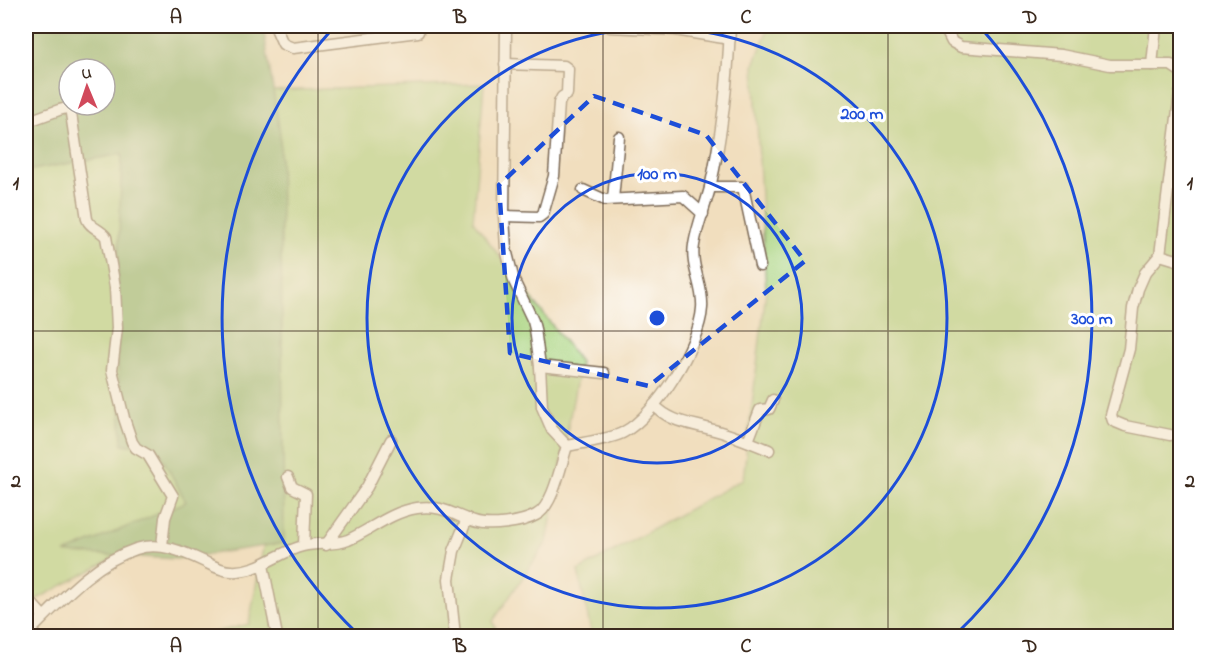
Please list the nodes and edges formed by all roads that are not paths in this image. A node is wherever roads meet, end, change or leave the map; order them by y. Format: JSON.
{"nodes":[{"id":1,"x":275,"y":26,"type":"edge"},
{"id":2,"x":506,"y":26,"type":"edge"},
{"id":3,"x":730,"y":26,"type":"edge"},
{"id":4,"x":944,"y":26,"type":"edge"},
{"id":5,"x":1156,"y":26,"type":"edge"},
{"id":6,"x":610,"y":27,"type":"edge"},
{"id":7,"x":676,"y":28,"type":"edge"},
{"id":8,"x":418,"y":32,"type":"dead end"},
{"id":9,"x":730,"y":39,"type":"junction"},
{"id":10,"x":505,"y":64,"type":"junction"},
{"id":11,"x":1152,"y":65,"type":"junction"},
{"id":12,"x":1180,"y":71,"type":"edge"},
{"id":13,"x":1180,"y":93,"type":"edge"},
{"id":14,"x":57,"y":112,"type":"edge"},
{"id":15,"x":75,"y":117,"type":"edge"},
{"id":16,"x":26,"y":122,"type":"edge"},
{"id":17,"x":619,"y":137,"type":"dead end"},
{"id":18,"x":710,"y":187,"type":"junction"},
{"id":19,"x":583,"y":190,"type":"dead end"},
{"id":20,"x":613,"y":199,"type":"junction"},
{"id":21,"x":703,"y":214,"type":"junction"},
{"id":22,"x":504,"y":216,"type":"junction"},
{"id":23,"x":1160,"y":255,"type":"junction"},
{"id":24,"x":1180,"y":261,"type":"edge"},
{"id":25,"x":760,"y":266,"type":"dead end"},
{"id":26,"x":540,"y":366,"type":"junction"},
{"id":27,"x":604,"y":373,"type":"dead end"},
{"id":28,"x":773,"y":400,"type":"dead end"},
{"id":29,"x":654,"y":405,"type":"junction"},
{"id":30,"x":1170,"y":435,"type":"dead end"},
{"id":31,"x":391,"y":440,"type":"dead end"},
{"id":32,"x":748,"y":441,"type":"junction"},
{"id":33,"x":567,"y":446,"type":"junction"},
{"id":34,"x":769,"y":450,"type":"dead end"},
{"id":35,"x":288,"y":477,"type":"dead end"},
{"id":36,"x":467,"y":519,"type":"junction"},
{"id":37,"x":304,"y":545,"type":"junction"},
{"id":38,"x":326,"y":545,"type":"junction"},
{"id":39,"x":162,"y":546,"type":"junction"},
{"id":40,"x":263,"y":565,"type":"junction"},
{"id":41,"x":26,"y":597,"type":"edge"},
{"id":42,"x":43,"y":616,"type":"junction"},
{"id":43,"x":36,"y":631,"type":"edge"},
{"id":44,"x":26,"y":635,"type":"edge"},
{"id":45,"x":277,"y":636,"type":"edge"},
{"id":46,"x":455,"y":636,"type":"edge"}],
"edges":[{"from":1,"to":8,"type":"street"},
{"from":2,"to":10,"type":"street"},
{"from":3,"to":9,"type":"street"},
{"from":4,"to":11,"type":"street"},
{"from":5,"to":11,"type":"street"},
{"from":6,"to":7,"type":"street"},
{"from":7,"to":9,"type":"street"},
{"from":9,"to":18,"type":"street"},
{"from":10,"to":22,"type":"street"},
{"from":10,"to":22,"type":"street"},
{"from":11,"to":12,"type":"street"},
{"from":13,"to":23,"type":"street"},
{"from":14,"to":16,"type":"street"},
{"from":15,"to":39,"type":"street"},
{"from":17,"to":20,"type":"street"},
{"from":18,"to":21,"type":"street"},
{"from":18,"to":25,"type":"street"},
{"from":19,"to":20,"type":"street"},
{"from":20,"to":21,"type":"street"},
{"from":21,"to":29,"type":"street"},
{"from":22,"to":26,"type":"street"},
{"from":23,"to":24,"type":"street"},
{"from":23,"to":30,"type":"street"},
{"from":26,"to":27,"type":"street"},
{"from":26,"to":33,"type":"street"},
{"from":28,"to":32,"type":"street"},
{"from":29,"to":32,"type":"street"},
{"from":29,"to":33,"type":"street"},
{"from":31,"to":38,"type":"street"},
{"from":32,"to":34,"type":"street"},
{"from":33,"to":36,"type":"street"},
{"from":35,"to":37,"type":"street"},
{"from":36,"to":38,"type":"street"},
{"from":36,"to":46,"type":"street"},
{"from":37,"to":38,"type":"street"},
{"from":37,"to":40,"type":"street"},
{"from":39,"to":40,"type":"street"},
{"from":39,"to":42,"type":"street"},
{"from":40,"to":45,"type":"street"},
{"from":41,"to":42,"type":"street"},
{"from":42,"to":43,"type":"street"},
{"from":43,"to":44,"type":"street"}]}
